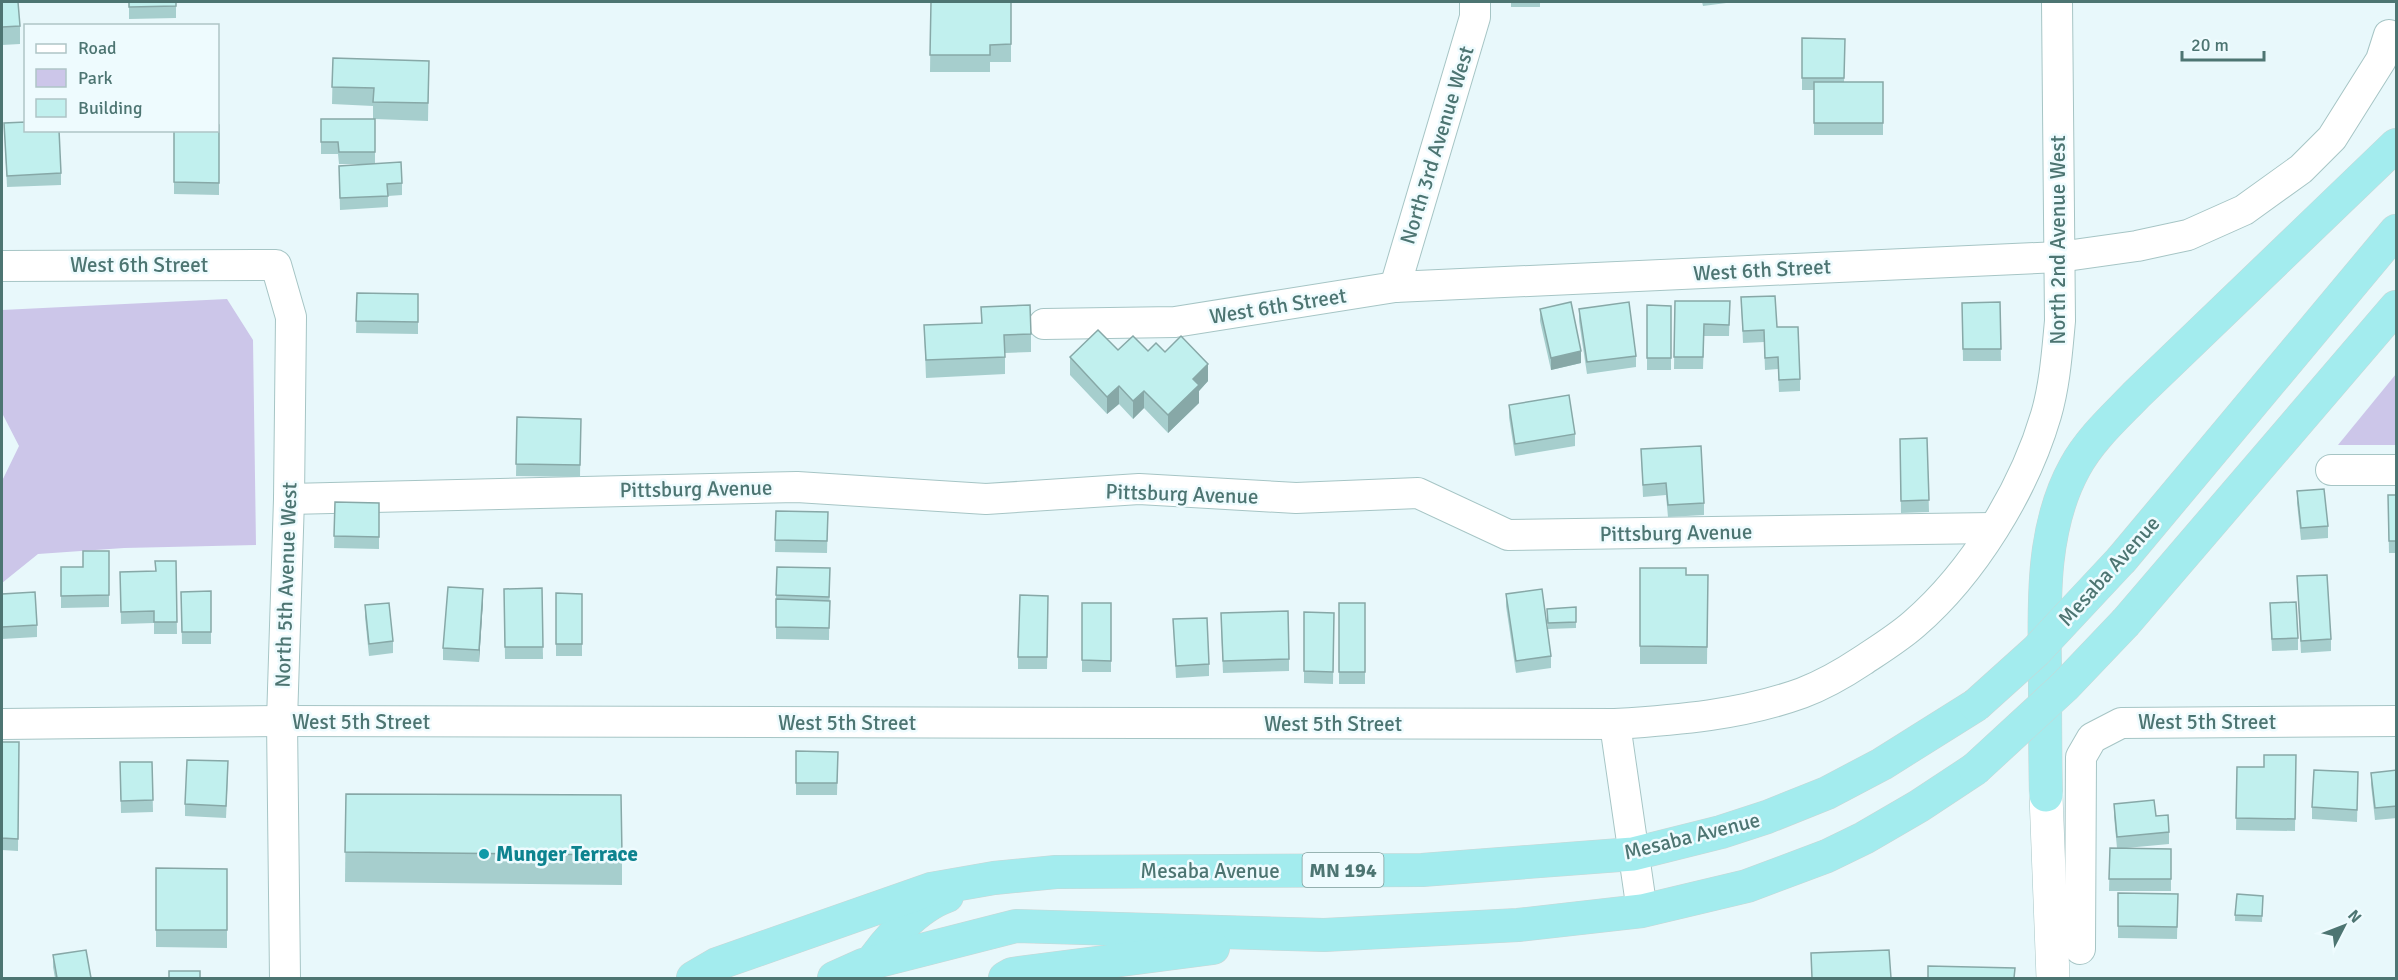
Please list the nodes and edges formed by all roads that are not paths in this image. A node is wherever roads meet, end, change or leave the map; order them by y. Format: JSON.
{"nodes":[{"id":1,"x":1475,"y":2,"type":"edge"},
{"id":2,"x":2058,"y":2,"type":"edge"},
{"id":3,"x":2389,"y":35,"type":"dead end"},
{"id":4,"x":2397,"y":145,"type":"edge"},
{"id":5,"x":2397,"y":231,"type":"edge"},
{"id":6,"x":2059,"y":256,"type":"junction"},
{"id":7,"x":276,"y":265,"type":"joint"},
{"id":8,"x":2,"y":266,"type":"edge"},
{"id":9,"x":1395,"y":287,"type":"junction"},
{"id":10,"x":2397,"y":308,"type":"edge"},
{"id":11,"x":1044,"y":324,"type":"dead end"},
{"id":12,"x":2331,"y":470,"type":"dead end"},
{"id":13,"x":2397,"y":470,"type":"edge"},
{"id":14,"x":289,"y":499,"type":"junction"},
{"id":15,"x":1993,"y":528,"type":"junction"},
{"id":16,"x":1692,"y":719,"type":"joint"},
{"id":17,"x":282,"y":721,"type":"junction"},
{"id":18,"x":2397,"y":721,"type":"edge"},
{"id":19,"x":2,"y":724,"type":"edge"},
{"id":20,"x":1614,"y":724,"type":"junction"},
{"id":21,"x":2046,"y":795,"type":"joint"},
{"id":22,"x":1634,"y":854,"type":"junction"},
{"id":23,"x":994,"y":878,"type":"junction"},
{"id":24,"x":1642,"y":911,"type":"junction"},
{"id":25,"x":1324,"y":935,"type":"junction"},
{"id":26,"x":2080,"y":949,"type":"dead end"},
{"id":27,"x":868,"y":970,"type":"edge"},
{"id":28,"x":285,"y":978,"type":"edge"},
{"id":29,"x":693,"y":978,"type":"edge"},
{"id":30,"x":834,"y":978,"type":"edge"},
{"id":31,"x":1005,"y":978,"type":"edge"},
{"id":32,"x":2053,"y":978,"type":"edge"}],
"edges":[{"from":1,"to":9,"type":"street","name":"North 3rd Avenue West"},
{"from":2,"to":6,"type":"street","name":"North 2nd Avenue West"},
{"from":3,"to":6,"type":"street","name":"West 6th Street"},
{"from":4,"to":21,"type":"highway"},
{"from":5,"to":22,"type":"highway","name":"Mesaba Avenue","number":"MN 194","bridge":true},
{"from":6,"to":9,"type":"street","name":"West 6th Street"},
{"from":6,"to":15,"type":"street","name":"North 2nd Avenue West"},
{"from":7,"to":8,"type":"street","name":"West 6th Street"},
{"from":7,"to":14,"type":"street","name":"North 5th Avenue West"},
{"from":9,"to":11,"type":"street","name":"West 6th Street"},
{"from":10,"to":24,"type":"highway","bridge":true},
{"from":12,"to":13,"type":"street"},
{"from":14,"to":15,"type":"street","name":"Pittsburg Avenue"},
{"from":14,"to":17,"type":"street","name":"North 5th Avenue West"},
{"from":15,"to":16,"type":"street","name":"North 2nd Avenue West"},
{"from":16,"to":20,"type":"street","name":"West 5th Street"},
{"from":17,"to":19,"type":"street","name":"West 5th Street"},
{"from":17,"to":20,"type":"street","name":"West 5th Street"},
{"from":17,"to":28,"type":"street","name":"North 5th Avenue West"},
{"from":18,"to":26,"type":"street","name":"West 5th Street"},
{"from":20,"to":22,"type":"street"},
{"from":21,"to":32,"type":"street"},
{"from":22,"to":23,"type":"highway","name":"Mesaba Avenue","number":"MN 194"},
{"from":22,"to":24,"type":"street"},
{"from":23,"to":27,"type":"highway"},
{"from":23,"to":29,"type":"highway","name":"Mesaba Avenue","number":"MN 194"},
{"from":24,"to":25,"type":"highway"},
{"from":25,"to":27,"type":"highway"},
{"from":25,"to":31,"type":"highway"},
{"from":27,"to":30,"type":"highway"}]}
